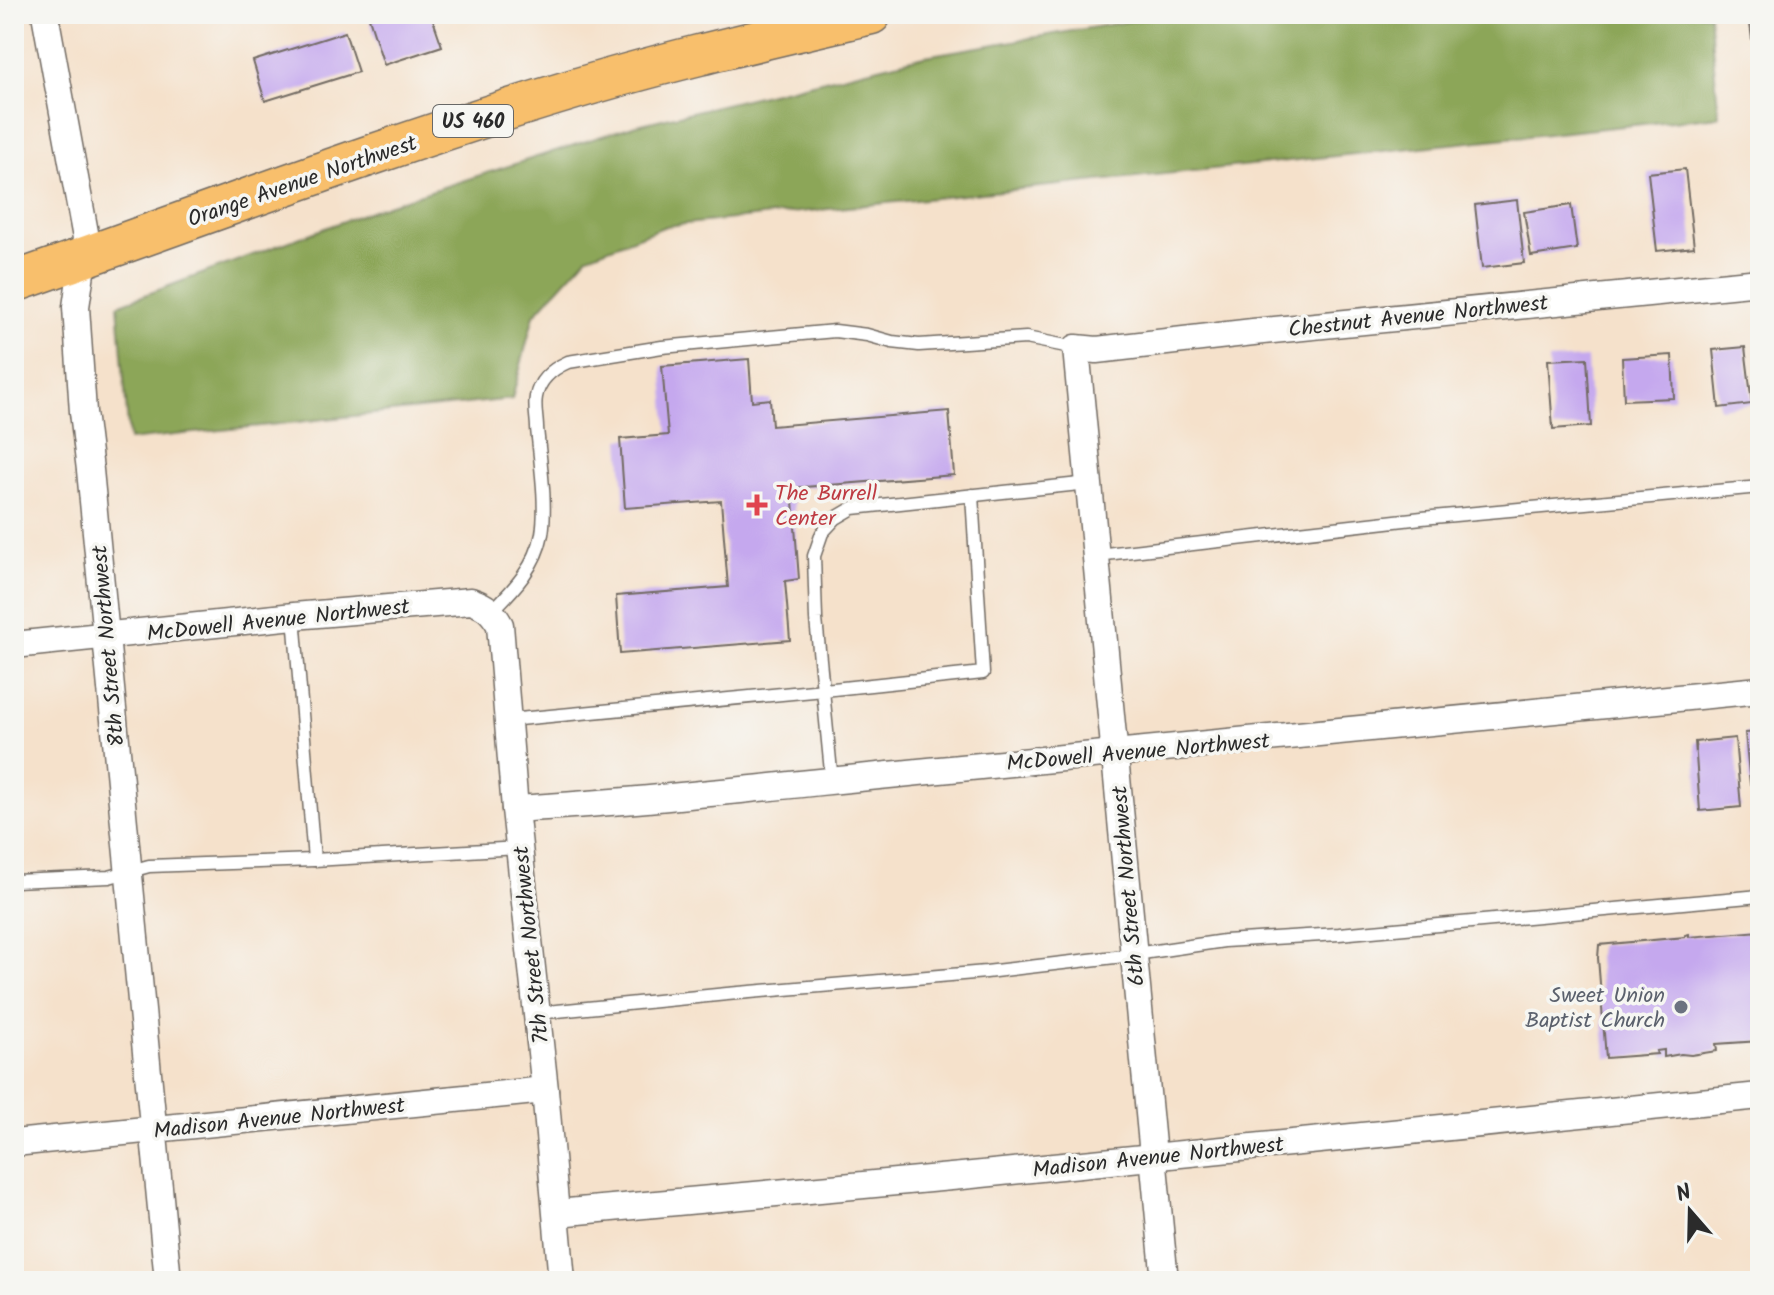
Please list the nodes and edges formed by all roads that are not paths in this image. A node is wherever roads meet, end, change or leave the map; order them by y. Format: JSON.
{"nodes":[{"id":1,"x":45,"y":14,"type":"edge"},
{"id":2,"x":871,"y":14,"type":"edge"},
{"id":3,"x":84,"y":257,"type":"junction"},
{"id":4,"x":14,"y":282,"type":"edge"},
{"id":5,"x":1760,"y":282,"type":"edge"},
{"id":6,"x":1076,"y":348,"type":"junction"},
{"id":7,"x":1089,"y":483,"type":"junction"},
{"id":8,"x":1760,"y":487,"type":"edge"},
{"id":9,"x":972,"y":495,"type":"junction"},
{"id":10,"x":1097,"y":555,"type":"junction"},
{"id":11,"x":492,"y":611,"type":"junction"},
{"id":12,"x":294,"y":616,"type":"junction"},
{"id":13,"x":105,"y":637,"type":"junction"},
{"id":14,"x":14,"y":645,"type":"edge"},
{"id":15,"x":824,"y":690,"type":"junction"},
{"id":16,"x":1760,"y":690,"type":"edge"},
{"id":17,"x":508,"y":720,"type":"junction"},
{"id":18,"x":1114,"y":753,"type":"junction"},
{"id":19,"x":832,"y":782,"type":"junction"},
{"id":20,"x":515,"y":809,"type":"junction"},
{"id":21,"x":519,"y":848,"type":"junction"},
{"id":22,"x":314,"y":860,"type":"junction"},
{"id":23,"x":129,"y":870,"type":"junction"},
{"id":24,"x":14,"y":881,"type":"edge"},
{"id":25,"x":1760,"y":896,"type":"edge"},
{"id":26,"x":1132,"y":953,"type":"junction"},
{"id":27,"x":537,"y":1013,"type":"junction"},
{"id":28,"x":545,"y":1090,"type":"junction"},
{"id":29,"x":1760,"y":1096,"type":"edge"},
{"id":30,"x":153,"y":1130,"type":"junction"},
{"id":31,"x":14,"y":1143,"type":"edge"},
{"id":32,"x":1154,"y":1157,"type":"junction"},
{"id":33,"x":557,"y":1213,"type":"junction"},
{"id":34,"x":168,"y":1281,"type":"edge"},
{"id":35,"x":562,"y":1281,"type":"edge"},
{"id":36,"x":1165,"y":1281,"type":"edge"}],
"edges":[{"from":1,"to":3,"type":"street","name":"8th Street Northwest"},
{"from":2,"to":3,"type":"main road","name":"Orange Avenue Northwest","number":"US 460"},
{"from":3,"to":4,"type":"main road","name":"Orange Avenue Northwest","number":"US 460"},
{"from":3,"to":13,"type":"street","name":"8th Street Northwest"},
{"from":5,"to":6,"type":"street","name":"Chestnut Avenue Northwest"},
{"from":6,"to":7,"type":"street","name":"6th Street Northwest"},
{"from":6,"to":11,"type":"lane"},
{"from":7,"to":9,"type":"lane"},
{"from":7,"to":10,"type":"street","name":"6th Street Northwest"},
{"from":8,"to":10,"type":"lane"},
{"from":9,"to":15,"type":"lane"},
{"from":9,"to":15,"type":"lane"},
{"from":10,"to":18,"type":"street","name":"6th Street Northwest"},
{"from":11,"to":12,"type":"street","name":"McDowell Avenue Northwest"},
{"from":11,"to":17,"type":"street","name":"7th Street Northwest"},
{"from":12,"to":13,"type":"street","name":"McDowell Avenue Northwest"},
{"from":12,"to":22,"type":"lane"},
{"from":13,"to":14,"type":"street","name":"McDowell Avenue Northwest"},
{"from":13,"to":23,"type":"street","name":"8th Street Northwest"},
{"from":15,"to":17,"type":"lane"},
{"from":15,"to":19,"type":"lane"},
{"from":16,"to":18,"type":"street","name":"McDowell Avenue Northwest"},
{"from":17,"to":20,"type":"street","name":"7th Street Northwest"},
{"from":18,"to":19,"type":"street","name":"McDowell Avenue Northwest"},
{"from":18,"to":26,"type":"street","name":"6th Street Northwest"},
{"from":19,"to":20,"type":"street","name":"McDowell Avenue Northwest"},
{"from":20,"to":21,"type":"street","name":"7th Street Northwest"},
{"from":21,"to":22,"type":"lane"},
{"from":21,"to":27,"type":"street","name":"7th Street Northwest"},
{"from":22,"to":23,"type":"lane"},
{"from":23,"to":24,"type":"lane"},
{"from":23,"to":30,"type":"street","name":"8th Street Northwest"},
{"from":25,"to":26,"type":"lane"},
{"from":26,"to":27,"type":"lane"},
{"from":26,"to":32,"type":"street","name":"6th Street Northwest"},
{"from":27,"to":28,"type":"street","name":"7th Street Northwest"},
{"from":28,"to":30,"type":"street","name":"Madison Avenue Northwest"},
{"from":28,"to":33,"type":"street","name":"7th Street Northwest"},
{"from":29,"to":32,"type":"street","name":"Madison Avenue Northwest"},
{"from":30,"to":31,"type":"street","name":"Madison Avenue Northwest"},
{"from":30,"to":34,"type":"street","name":"8th Street Northwest"},
{"from":32,"to":33,"type":"street","name":"Madison Avenue Northwest"},
{"from":32,"to":36,"type":"street","name":"6th Street Northwest"},
{"from":33,"to":35,"type":"street","name":"7th Street Northwest"}]}
